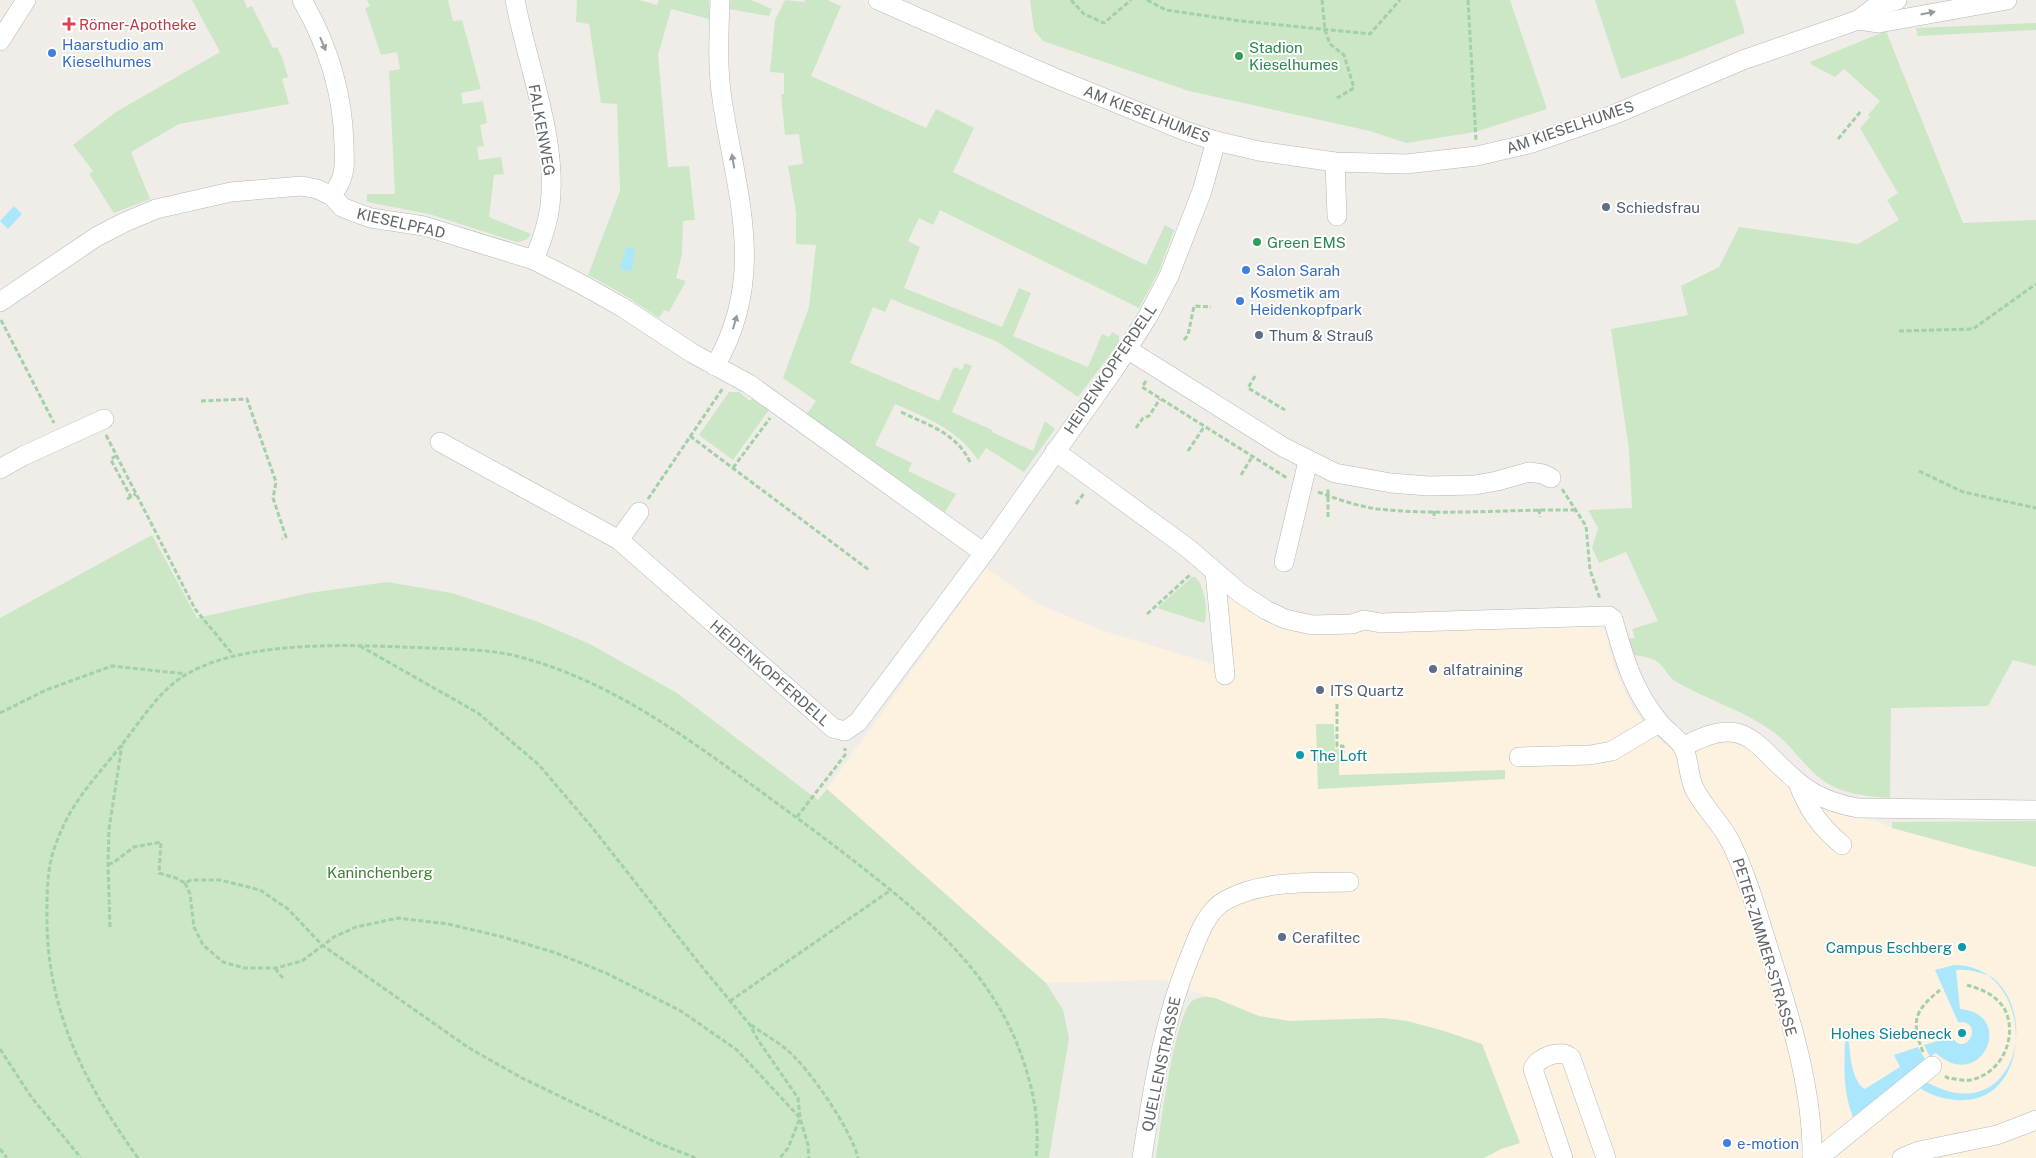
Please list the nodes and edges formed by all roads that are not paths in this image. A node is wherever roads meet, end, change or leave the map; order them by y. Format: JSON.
{"nodes":[{"id":1,"x":26,"y":0,"type":"edge"},
{"id":2,"x":302,"y":0,"type":"edge"},
{"id":3,"x":515,"y":0,"type":"edge"},
{"id":4,"x":720,"y":0,"type":"edge"},
{"id":5,"x":878,"y":0,"type":"edge"},
{"id":6,"x":1897,"y":0,"type":"edge"},
{"id":7,"x":2007,"y":0,"type":"edge"},
{"id":8,"x":1858,"y":20,"type":"junction"},
{"id":9,"x":0,"y":41,"type":"edge"},
{"id":10,"x":1216,"y":141,"type":"junction"},
{"id":11,"x":1335,"y":162,"type":"junction"},
{"id":12,"x":332,"y":196,"type":"junction"},
{"id":13,"x":1337,"y":216,"type":"dead end"},
{"id":14,"x":534,"y":260,"type":"junction"},
{"id":15,"x":0,"y":302,"type":"edge"},
{"id":16,"x":1127,"y":349,"type":"junction"},
{"id":17,"x":715,"y":366,"type":"junction"},
{"id":18,"x":104,"y":426,"type":"road end"},
{"id":19,"x":440,"y":442,"type":"dead end"},
{"id":20,"x":1055,"y":451,"type":"junction"},
{"id":21,"x":1308,"y":461,"type":"junction"},
{"id":22,"x":0,"y":469,"type":"edge"},
{"id":23,"x":1551,"y":478,"type":"road end"},
{"id":24,"x":639,"y":512,"type":"road end"},
{"id":25,"x":619,"y":540,"type":"junction"},
{"id":26,"x":984,"y":553,"type":"junction"},
{"id":27,"x":1284,"y":562,"type":"dead end"},
{"id":28,"x":1215,"y":572,"type":"junction"},
{"id":29,"x":1225,"y":675,"type":"dead end"},
{"id":30,"x":1659,"y":723,"type":"junction"},
{"id":31,"x":1684,"y":747,"type":"junction"},
{"id":32,"x":1519,"y":757,"type":"dead end"},
{"id":33,"x":1798,"y":783,"type":"junction"},
{"id":34,"x":2036,"y":810,"type":"edge"},
{"id":35,"x":1842,"y":845,"type":"dead end"},
{"id":36,"x":1349,"y":882,"type":"dead end"},
{"id":37,"x":1921,"y":1075,"type":"road end"},
{"id":38,"x":2036,"y":1120,"type":"edge"},
{"id":39,"x":1812,"y":1156,"type":"edge"},
{"id":40,"x":1142,"y":1158,"type":"edge"},
{"id":41,"x":1563,"y":1158,"type":"edge"},
{"id":42,"x":1606,"y":1158,"type":"edge"},
{"id":43,"x":1902,"y":1158,"type":"edge"}],
"edges":[{"from":1,"to":9,"type":"street"},
{"from":2,"to":12,"type":"street","one_way":true},
{"from":3,"to":14,"type":"street","name":"FALKENWEG"},
{"from":17,"to":4,"type":"street","one_way":true},
{"from":5,"to":10,"type":"street","name":"AM KIESELHUMES"},
{"from":6,"to":8,"type":"street","name":"AM KIESELHUMES"},
{"from":8,"to":7,"type":"street","name":"AM KIESELHUMES","one_way":true},
{"from":8,"to":11,"type":"street","name":"AM KIESELHUMES"},
{"from":10,"to":11,"type":"street","name":"AM KIESELHUMES"},
{"from":10,"to":16,"type":"street","name":"HEIDENKOPFERDELL"},
{"from":11,"to":13,"type":"street"},
{"from":12,"to":14,"type":"street","name":"KIESELPFAD"},
{"from":12,"to":15,"type":"street","name":"KIESELPFAD"},
{"from":14,"to":17,"type":"street","name":"KIESELPFAD"},
{"from":16,"to":20,"type":"street","name":"HEIDENKOPFERDELL"},
{"from":16,"to":21,"type":"street"},
{"from":17,"to":26,"type":"street"},
{"from":18,"to":22,"type":"street"},
{"from":19,"to":25,"type":"street","name":"HEIDENKOPFERDELL"},
{"from":20,"to":26,"type":"street","name":"HEIDENKOPFERDELL"},
{"from":20,"to":28,"type":"street"},
{"from":21,"to":23,"type":"street"},
{"from":21,"to":27,"type":"street"},
{"from":24,"to":25,"type":"street"},
{"from":25,"to":26,"type":"street","name":"HEIDENKOPFERDELL"},
{"from":28,"to":29,"type":"street"},
{"from":28,"to":30,"type":"street"},
{"from":30,"to":31,"type":"street"},
{"from":30,"to":32,"type":"street"},
{"from":31,"to":33,"type":"street"},
{"from":31,"to":39,"type":"street","name":"PETER-ZIMMER-STRASSE"},
{"from":33,"to":34,"type":"street"},
{"from":33,"to":35,"type":"street"},
{"from":36,"to":40,"type":"street","name":"QUELLENSTRASSE"},
{"from":37,"to":39,"type":"street"},
{"from":38,"to":43,"type":"street"},
{"from":41,"to":42,"type":"street"}]}
